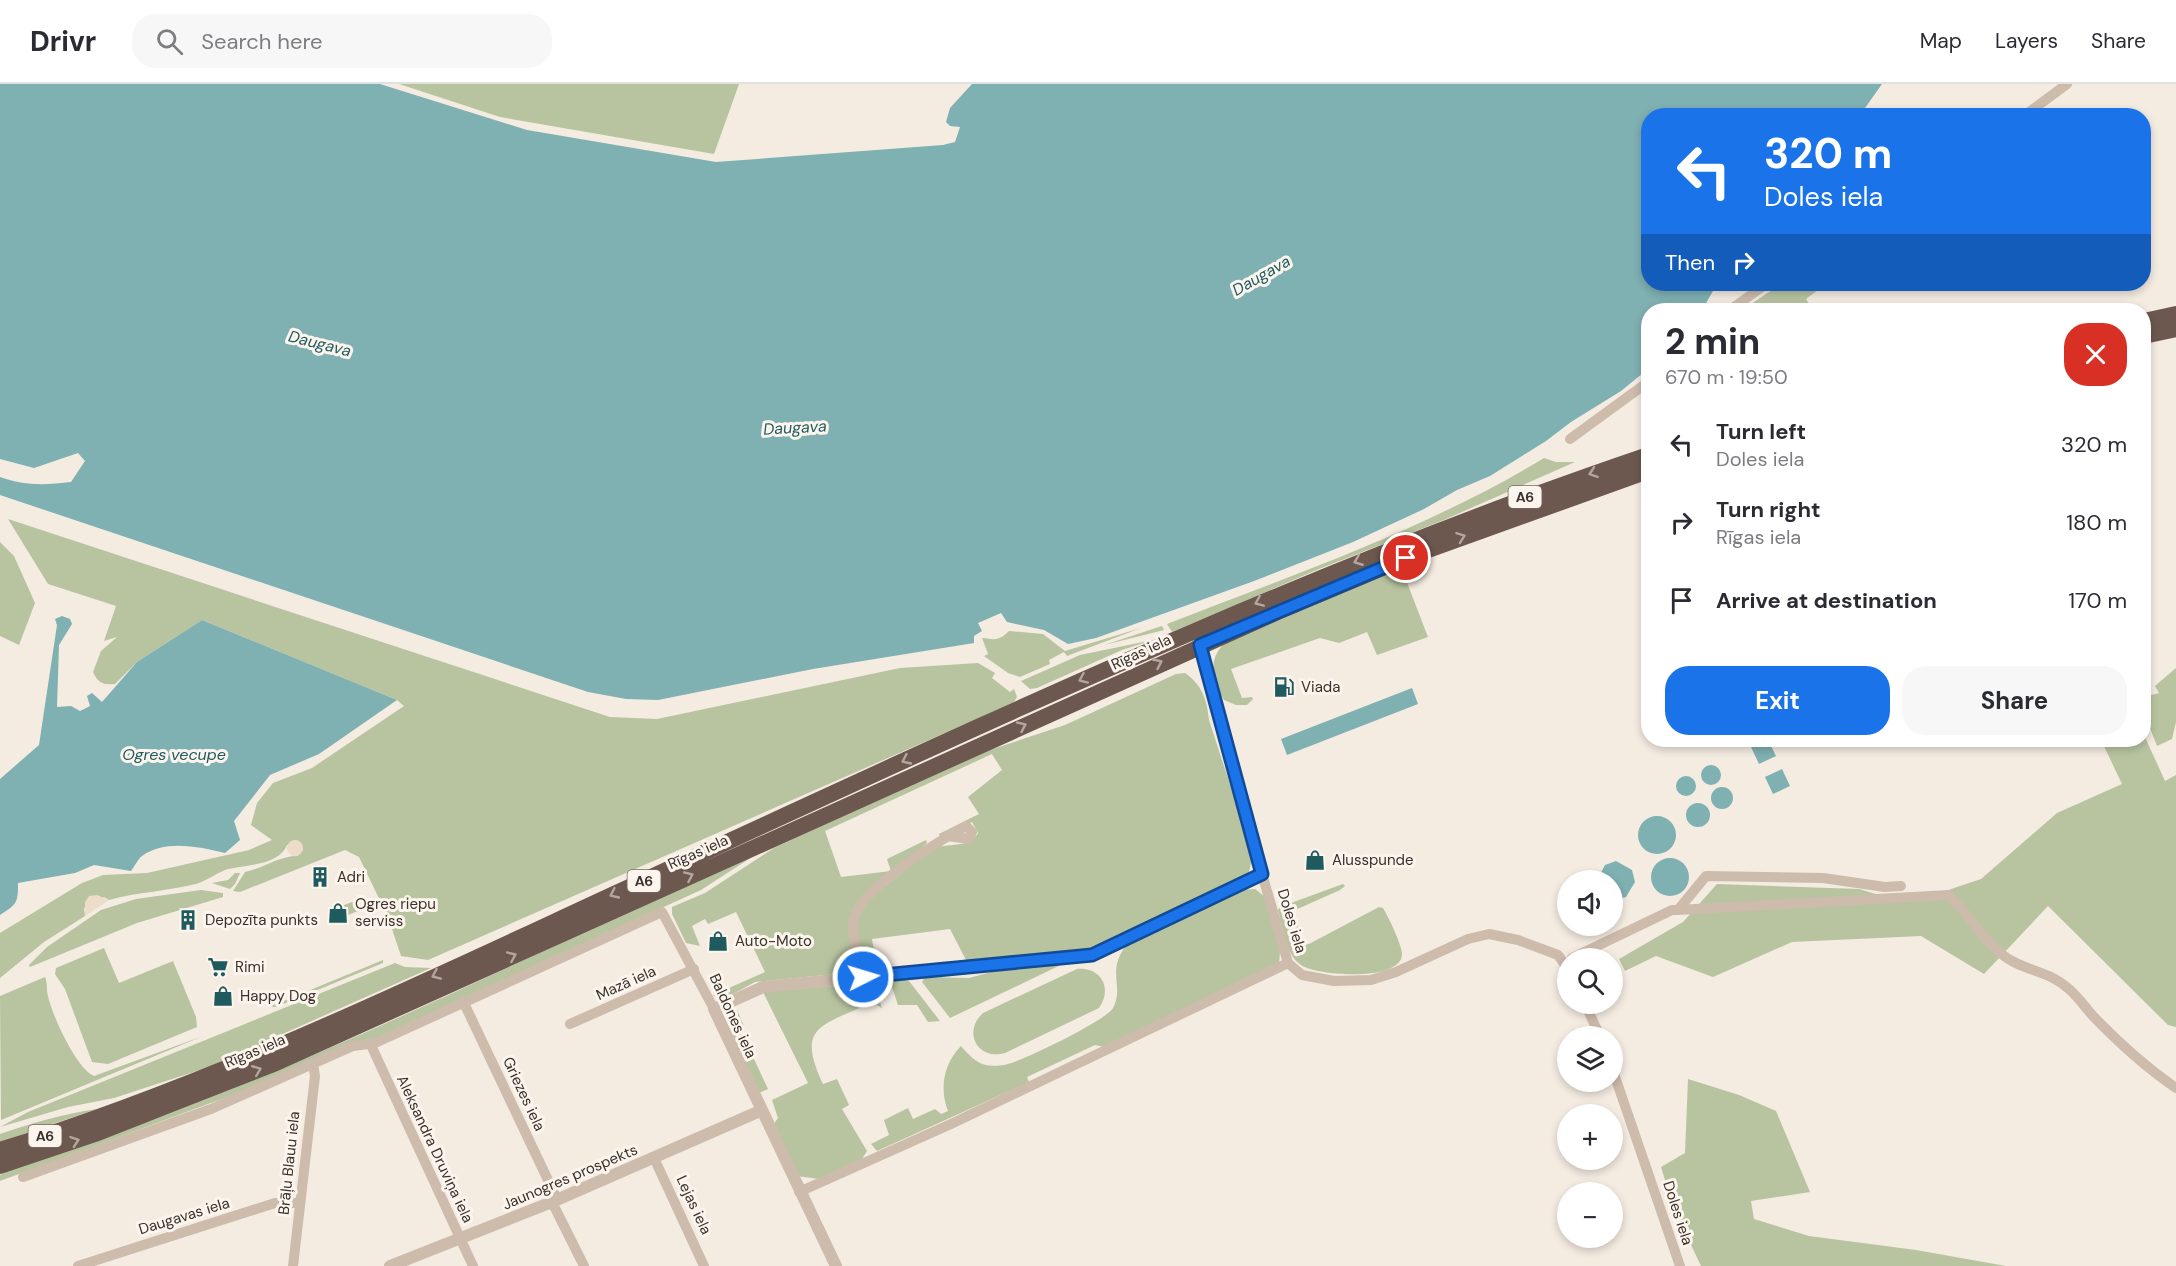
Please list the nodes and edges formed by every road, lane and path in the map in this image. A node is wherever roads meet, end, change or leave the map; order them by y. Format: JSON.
{"nodes":[{"id":1,"x":2067,"y":84,"type":"edge"},
{"id":2,"x":2035,"y":108,"type":"edge"},
{"id":3,"x":1756,"y":291,"type":"edge"},
{"id":4,"x":1740,"y":303,"type":"edge"},
{"id":5,"x":2176,"y":314,"type":"edge"},
{"id":6,"x":2151,"y":319,"type":"edge"},
{"id":7,"x":2176,"y":329,"type":"edge"},
{"id":8,"x":2151,"y":334,"type":"edge"},
{"id":9,"x":1641,"y":387,"type":"edge"},
{"id":10,"x":1570,"y":439,"type":"dead end"},
{"id":11,"x":1641,"y":458,"type":"edge"},
{"id":12,"x":1641,"y":473,"type":"edge"},
{"id":13,"x":1405,"y":550,"type":"junction"},
{"id":14,"x":1197,"y":637,"type":"junction"},
{"id":15,"x":948,"y":836,"type":"dead end"},
{"id":16,"x":1262,"y":874,"type":"junction"},
{"id":17,"x":1901,"y":886,"type":"dead end"},
{"id":18,"x":1678,"y":910,"type":"junction"},
{"id":19,"x":1597,"y":948,"type":"edge"},
{"id":20,"x":1557,"y":956,"type":"edge"},
{"id":21,"x":1288,"y":963,"type":"junction"},
{"id":22,"x":694,"y":969,"type":"junction"},
{"id":23,"x":863,"y":977,"type":"junction"},
{"id":24,"x":464,"y":1001,"type":"junction"},
{"id":25,"x":714,"y":1009,"type":"junction"},
{"id":26,"x":570,"y":1024,"type":"dead end"},
{"id":27,"x":370,"y":1043,"type":"junction"},
{"id":28,"x":313,"y":1064,"type":"junction"},
{"id":29,"x":2176,"y":1088,"type":"edge"},
{"id":30,"x":1620,"y":1092,"type":"edge"},
{"id":31,"x":760,"y":1112,"type":"junction"},
{"id":32,"x":0,"y":1150,"type":"edge"},
{"id":33,"x":654,"y":1158,"type":"junction"},
{"id":34,"x":0,"y":1166,"type":"edge"},
{"id":35,"x":23,"y":1177,"type":"dead end"},
{"id":36,"x":799,"y":1192,"type":"junction"},
{"id":37,"x":554,"y":1200,"type":"junction"},
{"id":38,"x":300,"y":1203,"type":"junction"},
{"id":39,"x":460,"y":1240,"type":"junction"},
{"id":40,"x":78,"y":1266,"type":"edge"},
{"id":41,"x":293,"y":1266,"type":"edge"},
{"id":42,"x":390,"y":1266,"type":"edge"},
{"id":43,"x":473,"y":1266,"type":"edge"},
{"id":44,"x":584,"y":1266,"type":"edge"},
{"id":45,"x":704,"y":1266,"type":"edge"},
{"id":46,"x":836,"y":1266,"type":"edge"},
{"id":47,"x":1680,"y":1266,"type":"edge"}],
"edges":[{"from":1,"to":2,"type":"street"},
{"from":3,"to":4,"type":"street"},
{"from":5,"to":6,"type":"highway"},
{"from":7,"to":8,"type":"highway"},
{"from":9,"to":10,"type":"street"},
{"from":11,"to":13,"type":"highway","number":"A6","one_way":true},
{"from":13,"to":12,"type":"highway","number":"A6","one_way":true},
{"from":13,"to":14,"type":"highway","name":"Rīgas iela","number":"A6"},
{"from":14,"to":16,"type":"street","name":"Doles iela"},
{"from":14,"to":32,"type":"highway","name":"Rīgas iela","number":"A6","one_way":true},
{"from":34,"to":14,"type":"highway","name":"Rīgas iela","number":"A6","one_way":true},
{"from":15,"to":23,"type":"street"},
{"from":16,"to":21,"type":"street","name":"Doles iela"},
{"from":16,"to":23,"type":"street"},
{"from":17,"to":18,"type":"street"},
{"from":18,"to":19,"type":"street"},
{"from":18,"to":29,"type":"street"},
{"from":20,"to":21,"type":"street","name":"Doles iela"},
{"from":21,"to":36,"type":"street"},
{"from":22,"to":24,"type":"street","name":"Baldones iela"},
{"from":22,"to":25,"type":"street","name":"Baldones iela"},
{"from":22,"to":26,"type":"street","name":"Mazā iela"},
{"from":23,"to":25,"type":"street"},
{"from":24,"to":27,"type":"street"},
{"from":24,"to":37,"type":"street","name":"Griezes iela"},
{"from":25,"to":31,"type":"street","name":"Baldones iela"},
{"from":27,"to":28,"type":"street"},
{"from":27,"to":39,"type":"street","name":"Aleksandra Druviņa iela"},
{"from":28,"to":35,"type":"street"},
{"from":28,"to":38,"type":"street","name":"Brāļu Blauu iela"},
{"from":30,"to":47,"type":"street","name":"Doles iela"},
{"from":31,"to":33,"type":"street","name":"Jaunogres prospekts"},
{"from":31,"to":36,"type":"street","name":"Baldones iela"},
{"from":33,"to":37,"type":"street","name":"Jaunogres prospekts"},
{"from":33,"to":45,"type":"street","name":"Lejas iela"},
{"from":36,"to":46,"type":"street","name":"Baldones iela"},
{"from":37,"to":39,"type":"street","name":"Jaunogres prospekts"},
{"from":37,"to":44,"type":"street","name":"Griezes iela"},
{"from":38,"to":40,"type":"street","name":"Daugavas iela"},
{"from":38,"to":41,"type":"street","name":"Brāļu Blauu iela"},
{"from":39,"to":42,"type":"street","name":"Jaunogres prospekts"},
{"from":39,"to":43,"type":"street","name":"Aleksandra Druviņa iela"}]}
